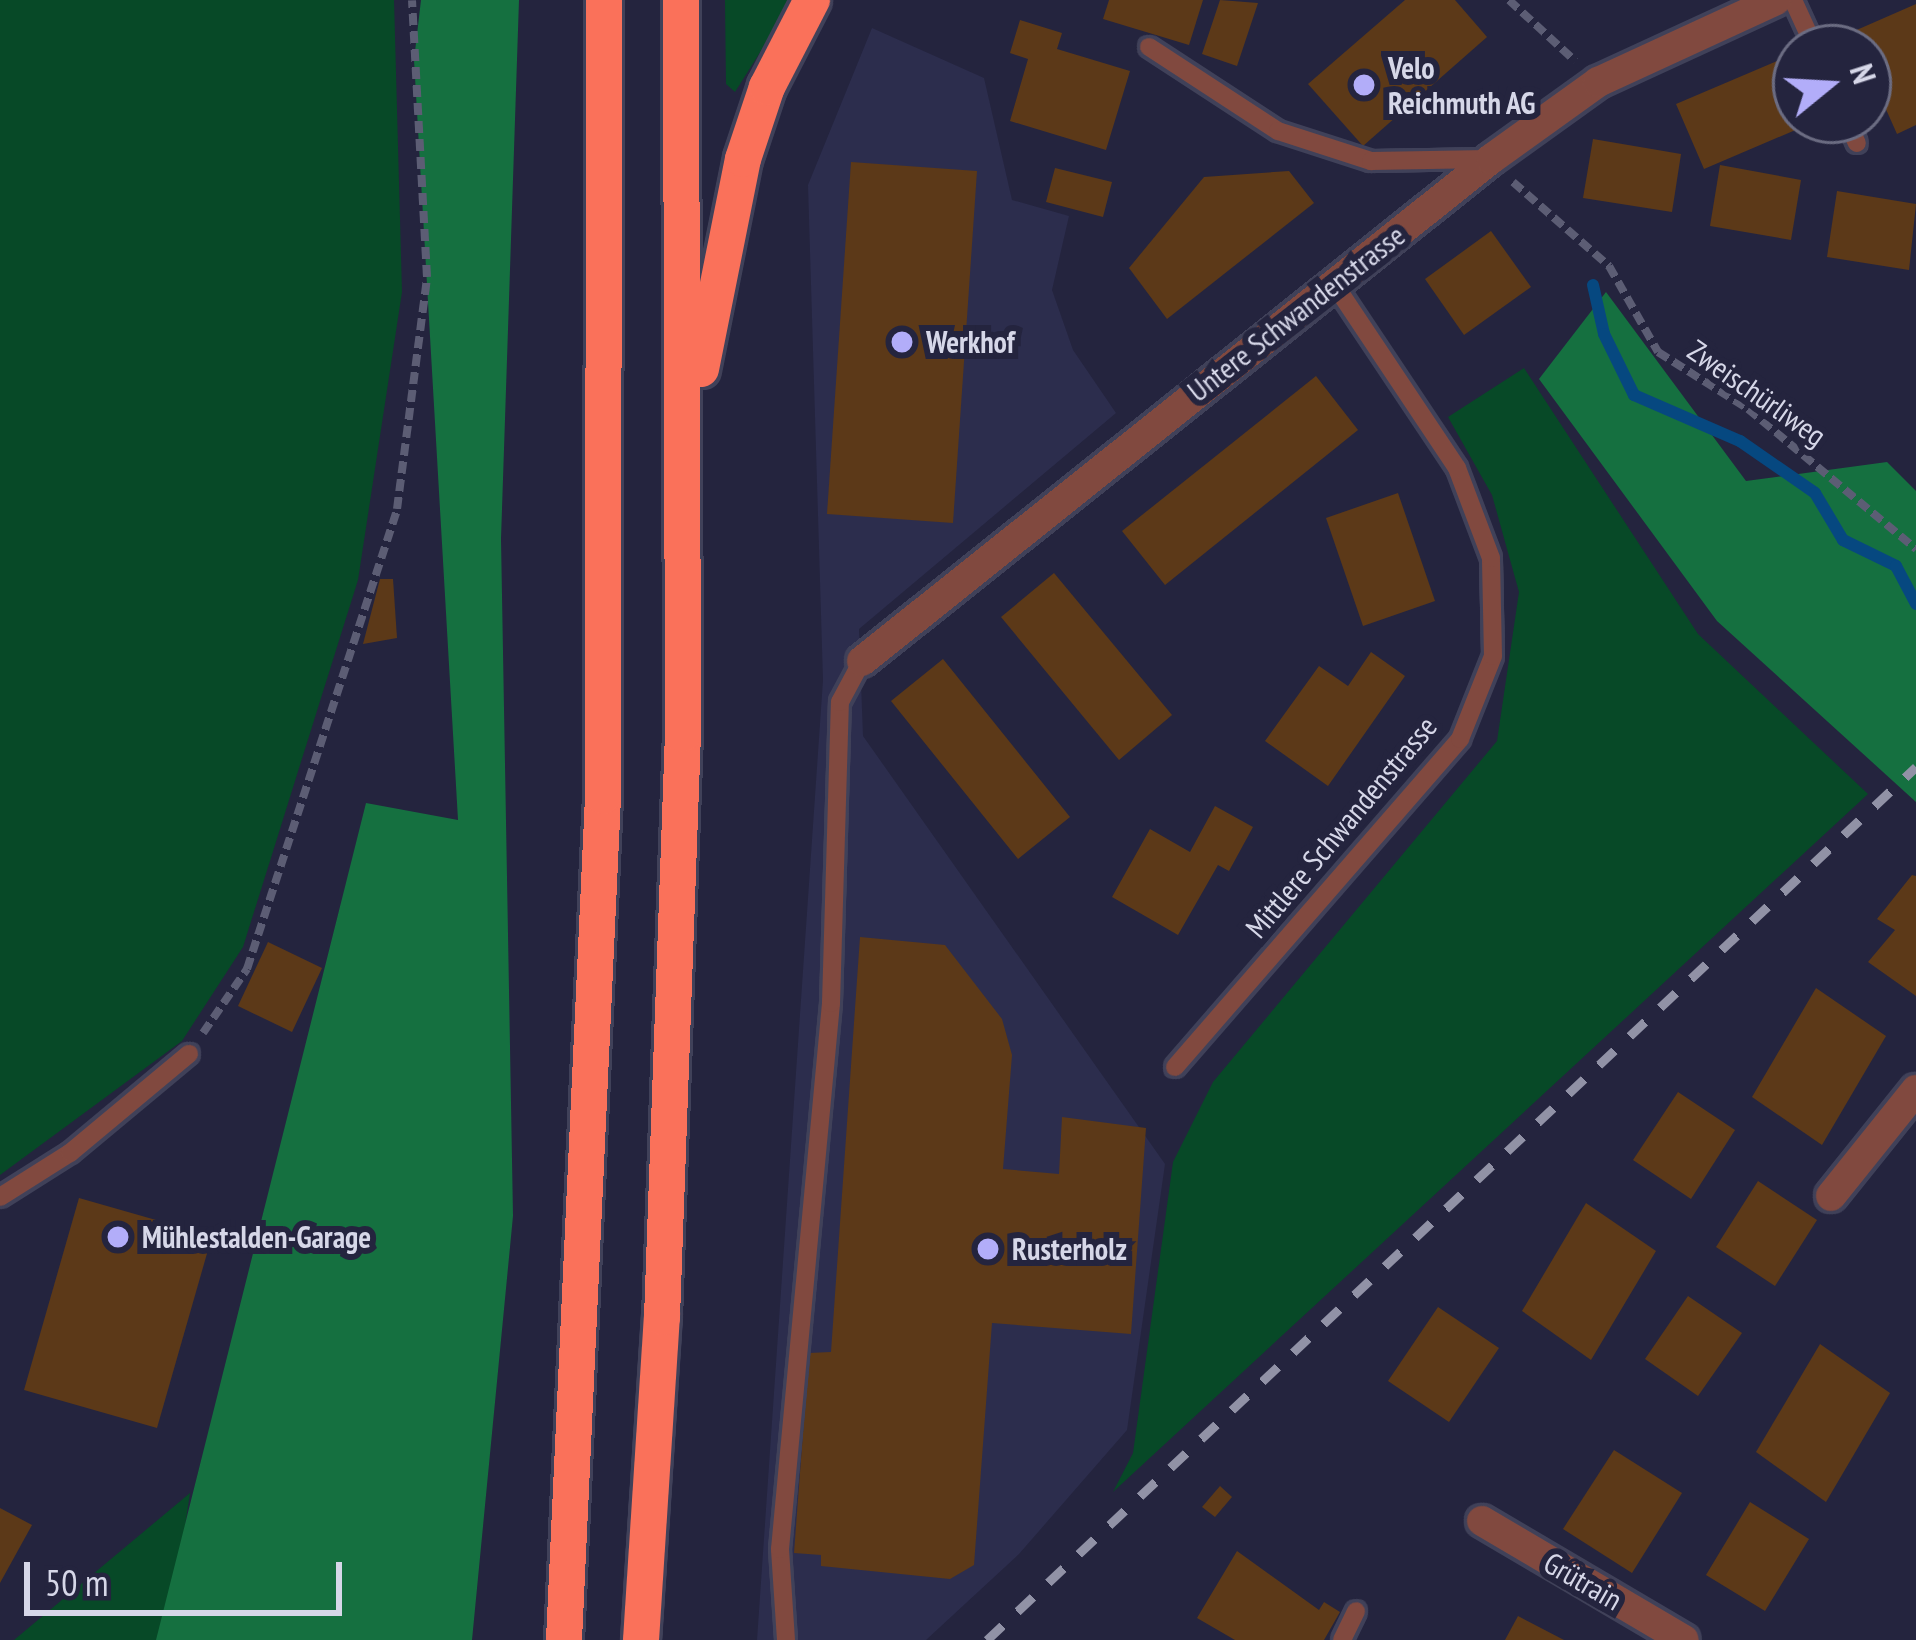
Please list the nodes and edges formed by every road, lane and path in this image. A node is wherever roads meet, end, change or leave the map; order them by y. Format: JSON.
{"nodes":[{"id":1,"x":412,"y":0,"type":"edge"},
{"id":2,"x":604,"y":0,"type":"edge"},
{"id":3,"x":681,"y":0,"type":"edge"},
{"id":4,"x":812,"y":0,"type":"edge"},
{"id":5,"x":1509,"y":0,"type":"edge"},
{"id":6,"x":1763,"y":3,"type":"edge"},
{"id":7,"x":1149,"y":46,"type":"dead end"},
{"id":8,"x":1598,"y":82,"type":"junction"},
{"id":9,"x":1492,"y":158,"type":"junction"},
{"id":10,"x":1333,"y":282,"type":"junction"},
{"id":11,"x":686,"y":450,"type":"junction"},
{"id":12,"x":1916,"y":549,"type":"edge"},
{"id":13,"x":862,"y":661,"type":"joint"},
{"id":14,"x":189,"y":1054,"type":"joint"},
{"id":15,"x":1175,"y":1067,"type":"dead end"},
{"id":16,"x":1916,"y":1090,"type":"edge"},
{"id":17,"x":0,"y":1196,"type":"edge"},
{"id":18,"x":1831,"y":1196,"type":"dead end"},
{"id":19,"x":1482,"y":1521,"type":"dead end"},
{"id":20,"x":1356,"y":1611,"type":"dead end"},
{"id":21,"x":565,"y":1640,"type":"edge"},
{"id":22,"x":641,"y":1640,"type":"edge"},
{"id":23,"x":786,"y":1640,"type":"edge"},
{"id":24,"x":1342,"y":1640,"type":"edge"},
{"id":25,"x":1684,"y":1640,"type":"edge"}],
"edges":[{"from":1,"to":14,"type":"path"},
{"from":2,"to":21,"type":"highway"},
{"from":3,"to":11,"type":"highway"},
{"from":4,"to":11,"type":"highway"},
{"from":5,"to":8,"type":"path"},
{"from":6,"to":8,"type":"street","name":"Untere Schwandenstrasse"},
{"from":7,"to":9,"type":"lane"},
{"from":8,"to":9,"type":"street","name":"Untere Schwandenstrasse"},
{"from":9,"to":10,"type":"street","name":"Untere Schwandenstrasse"},
{"from":9,"to":12,"type":"path","name":"Zweischürliweg"},
{"from":10,"to":13,"type":"street","name":"Untere Schwandenstrasse"},
{"from":10,"to":15,"type":"lane","name":"Mittlere Schwandenstrasse"},
{"from":11,"to":22,"type":"highway"},
{"from":13,"to":23,"type":"lane"},
{"from":14,"to":17,"type":"lane"},
{"from":16,"to":18,"type":"street"},
{"from":19,"to":25,"type":"street","name":"Grütrain"},
{"from":20,"to":24,"type":"lane"}]}
